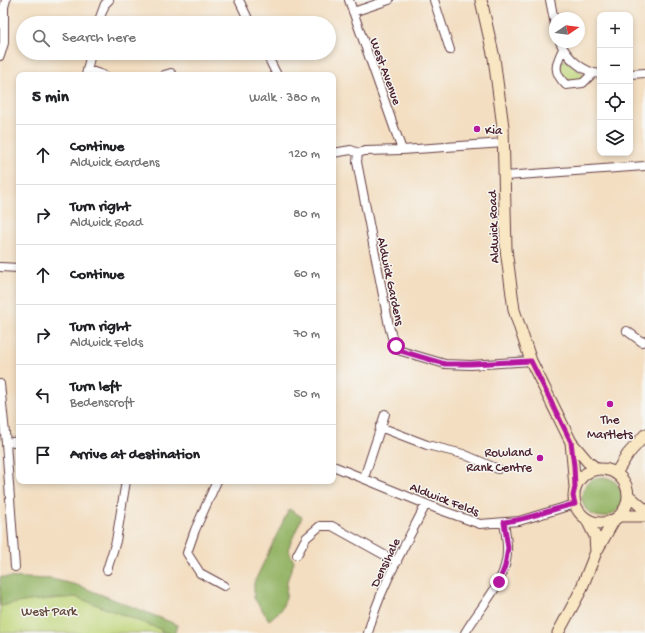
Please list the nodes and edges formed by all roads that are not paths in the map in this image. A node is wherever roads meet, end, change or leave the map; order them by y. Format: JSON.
{"nodes":[{"id":1,"x":6,"y":0,"type":"edge"},
{"id":2,"x":109,"y":0,"type":"edge"},
{"id":3,"x":238,"y":0,"type":"edge"},
{"id":4,"x":349,"y":0,"type":"edge"},
{"id":5,"x":389,"y":0,"type":"edge"},
{"id":6,"x":434,"y":0,"type":"edge"},
{"id":7,"x":482,"y":0,"type":"edge"},
{"id":8,"x":550,"y":0,"type":"edge"},
{"id":9,"x":353,"y":12,"type":"junction"},
{"id":10,"x":552,"y":12,"type":"edge"},
{"id":11,"x":101,"y":16,"type":"edge"},
{"id":12,"x":246,"y":16,"type":"edge"},
{"id":13,"x":561,"y":48,"type":"edge"},
{"id":14,"x":564,"y":48,"type":"edge"},
{"id":15,"x":450,"y":50,"type":"dead end"},
{"id":16,"x":0,"y":56,"type":"edge"},
{"id":17,"x":89,"y":60,"type":"edge"},
{"id":18,"x":270,"y":60,"type":"edge"},
{"id":19,"x":87,"y":72,"type":"edge"},
{"id":20,"x":276,"y":72,"type":"edge"},
{"id":21,"x":645,"y":73,"type":"edge"},
{"id":22,"x":597,"y":74,"type":"edge"},
{"id":23,"x":633,"y":74,"type":"edge"},
{"id":24,"x":504,"y":143,"type":"junction"},
{"id":25,"x":402,"y":150,"type":"junction"},
{"id":26,"x":336,"y":153,"type":"edge"},
{"id":27,"x":358,"y":153,"type":"junction"},
{"id":28,"x":645,"y":166,"type":"edge"},
{"id":29,"x":504,"y":176,"type":"junction"},
{"id":30,"x":0,"y":267,"type":"edge"},
{"id":31,"x":16,"y":268,"type":"edge"},
{"id":32,"x":627,"y":332,"type":"dead end"},
{"id":33,"x":645,"y":341,"type":"edge"},
{"id":34,"x":531,"y":361,"type":"junction"},
{"id":35,"x":0,"y":384,"type":"edge"},
{"id":36,"x":385,"y":414,"type":"dead end"},
{"id":37,"x":380,"y":427,"type":"junction"},
{"id":38,"x":645,"y":435,"type":"edge"},
{"id":39,"x":16,"y":441,"type":"edge"},
{"id":40,"x":571,"y":442,"type":"junction"},
{"id":41,"x":6,"y":443,"type":"junction"},
{"id":42,"x":336,"y":467,"type":"edge"},
{"id":43,"x":498,"y":469,"type":"dead end"},
{"id":44,"x":597,"y":469,"type":"junction"},
{"id":45,"x":616,"y":473,"type":"junction"},
{"id":46,"x":364,"y":478,"type":"junction"},
{"id":47,"x":126,"y":484,"type":"edge"},
{"id":48,"x":216,"y":484,"type":"edge"},
{"id":49,"x":575,"y":487,"type":"junction"},
{"id":50,"x":628,"y":495,"type":"junction"},
{"id":51,"x":426,"y":504,"type":"junction"},
{"id":52,"x":575,"y":504,"type":"junction"},
{"id":53,"x":645,"y":510,"type":"edge"},
{"id":54,"x":645,"y":516,"type":"edge"},
{"id":55,"x":617,"y":518,"type":"junction"},
{"id":56,"x":587,"y":520,"type":"junction"},
{"id":57,"x":504,"y":522,"type":"junction"},
{"id":58,"x":596,"y":552,"type":"junction"},
{"id":59,"x":297,"y":555,"type":"dead end"},
{"id":60,"x":397,"y":562,"type":"junction"},
{"id":61,"x":15,"y":567,"type":"dead end"},
{"id":62,"x":107,"y":570,"type":"dead end"},
{"id":63,"x":224,"y":586,"type":"dead end"},
{"id":64,"x":368,"y":633,"type":"edge"},
{"id":65,"x":465,"y":633,"type":"edge"},
{"id":66,"x":558,"y":633,"type":"edge"}],
"edges":[{"from":1,"to":16,"type":"street"},
{"from":2,"to":11,"type":"street"},
{"from":3,"to":12,"type":"street"},
{"from":4,"to":9,"type":"street","name":"West Avenue"},
{"from":5,"to":9,"type":"street"},
{"from":6,"to":15,"type":"street"},
{"from":7,"to":24,"type":"main road","name":"Aldwick Road"},
{"from":8,"to":10,"type":"street"},
{"from":9,"to":25,"type":"street","name":"West Avenue"},
{"from":13,"to":22,"type":"street"},
{"from":14,"to":22,"type":"street"},
{"from":17,"to":19,"type":"street"},
{"from":18,"to":20,"type":"street"},
{"from":21,"to":23,"type":"street"},
{"from":24,"to":25,"type":"street"},
{"from":24,"to":29,"type":"main road","name":"Aldwick Road"},
{"from":25,"to":27,"type":"street"},
{"from":26,"to":27,"type":"street"},
{"from":27,"to":34,"type":"street","name":"Aldwick Gardens"},
{"from":28,"to":29,"type":"street"},
{"from":29,"to":34,"type":"main road","name":"Aldwick Road"},
{"from":30,"to":31,"type":"street"},
{"from":32,"to":33,"type":"street"},
{"from":34,"to":40,"type":"main road","name":"Aldwick Road"},
{"from":35,"to":41,"type":"street"},
{"from":36,"to":37,"type":"street"},
{"from":37,"to":43,"type":"street"},
{"from":37,"to":46,"type":"street"},
{"from":38,"to":45,"type":"main road"},
{"from":39,"to":41,"type":"street"},
{"from":40,"to":44,"type":"main road"},
{"from":40,"to":49,"type":"main road"},
{"from":41,"to":61,"type":"street"},
{"from":42,"to":46,"type":"street","name":"Aldwick Felds"},
{"from":44,"to":45,"type":"main road"},
{"from":44,"to":49,"type":"main road"},
{"from":45,"to":50,"type":"main road"},
{"from":46,"to":51,"type":"street","name":"Aldwick Felds"},
{"from":47,"to":62,"type":"street"},
{"from":48,"to":63,"type":"street"},
{"from":49,"to":52,"type":"main road"},
{"from":50,"to":53,"type":"main road"},
{"from":50,"to":55,"type":"main road"},
{"from":51,"to":57,"type":"street","name":"Aldwick Felds"},
{"from":51,"to":60,"type":"street","name":"Densihale"},
{"from":52,"to":56,"type":"main road"},
{"from":52,"to":57,"type":"street","name":"Aldwick Felds"},
{"from":54,"to":55,"type":"main road"},
{"from":55,"to":56,"type":"main road"},
{"from":55,"to":58,"type":"main road"},
{"from":56,"to":58,"type":"main road"},
{"from":57,"to":65,"type":"street"},
{"from":58,"to":66,"type":"main road"},
{"from":59,"to":60,"type":"street"},
{"from":60,"to":64,"type":"street","name":"Densihale"}]}
